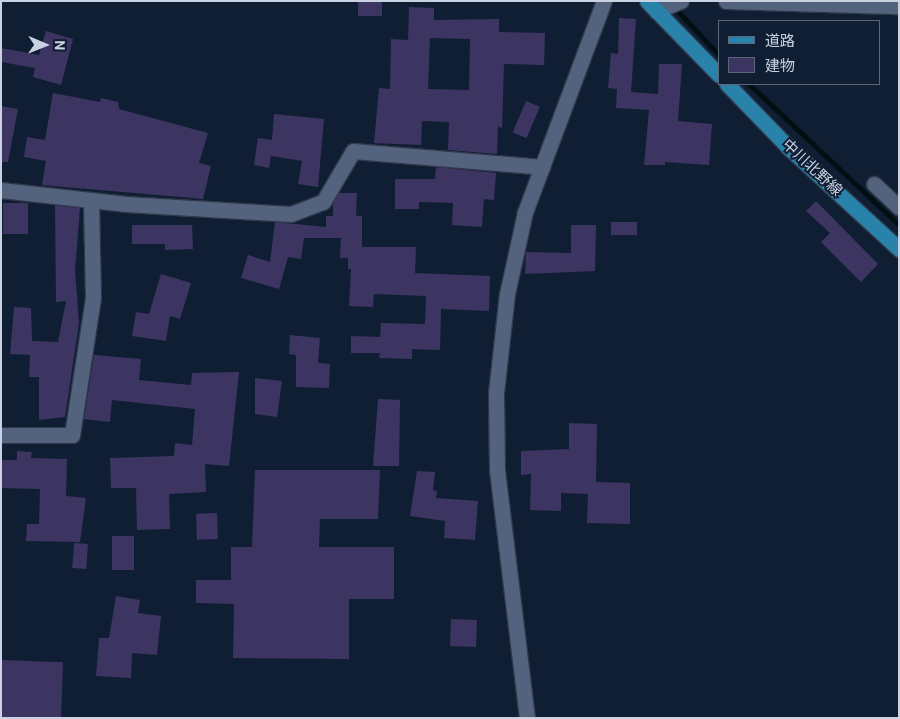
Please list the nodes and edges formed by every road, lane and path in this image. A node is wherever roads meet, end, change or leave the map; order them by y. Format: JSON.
{"nodes":[{"id":1,"x":604,"y":1,"type":"edge"},
{"id":2,"x":681,"y":1,"type":"edge"},
{"id":3,"x":726,"y":1,"type":"edge"},
{"id":4,"x":796,"y":3,"type":"edge"},
{"id":5,"x":655,"y":6,"type":"edge"},
{"id":6,"x":899,"y":6,"type":"edge"},
{"id":7,"x":718,"y":74,"type":"edge"},
{"id":8,"x":728,"y":85,"type":"edge"},
{"id":9,"x":542,"y":167,"type":"junction"},
{"id":10,"x":874,"y":184,"type":"dead end"},
{"id":11,"x":1,"y":190,"type":"edge"},
{"id":12,"x":91,"y":201,"type":"junction"},
{"id":13,"x":899,"y":207,"type":"edge"},
{"id":14,"x":899,"y":250,"type":"edge"},
{"id":15,"x":1,"y":435,"type":"edge"},
{"id":16,"x":527,"y":718,"type":"edge"}],
"edges":[{"from":1,"to":9,"type":"street"},
{"from":2,"to":5,"type":"street"},
{"from":3,"to":4,"type":"street"},
{"from":4,"to":6,"type":"street"},
{"from":5,"to":7,"type":"main road"},
{"from":8,"to":14,"type":"main road","name":"中川北野線"},
{"from":9,"to":12,"type":"street"},
{"from":9,"to":16,"type":"street"},
{"from":10,"to":13,"type":"street"},
{"from":11,"to":12,"type":"street"},
{"from":12,"to":15,"type":"street"}]}
